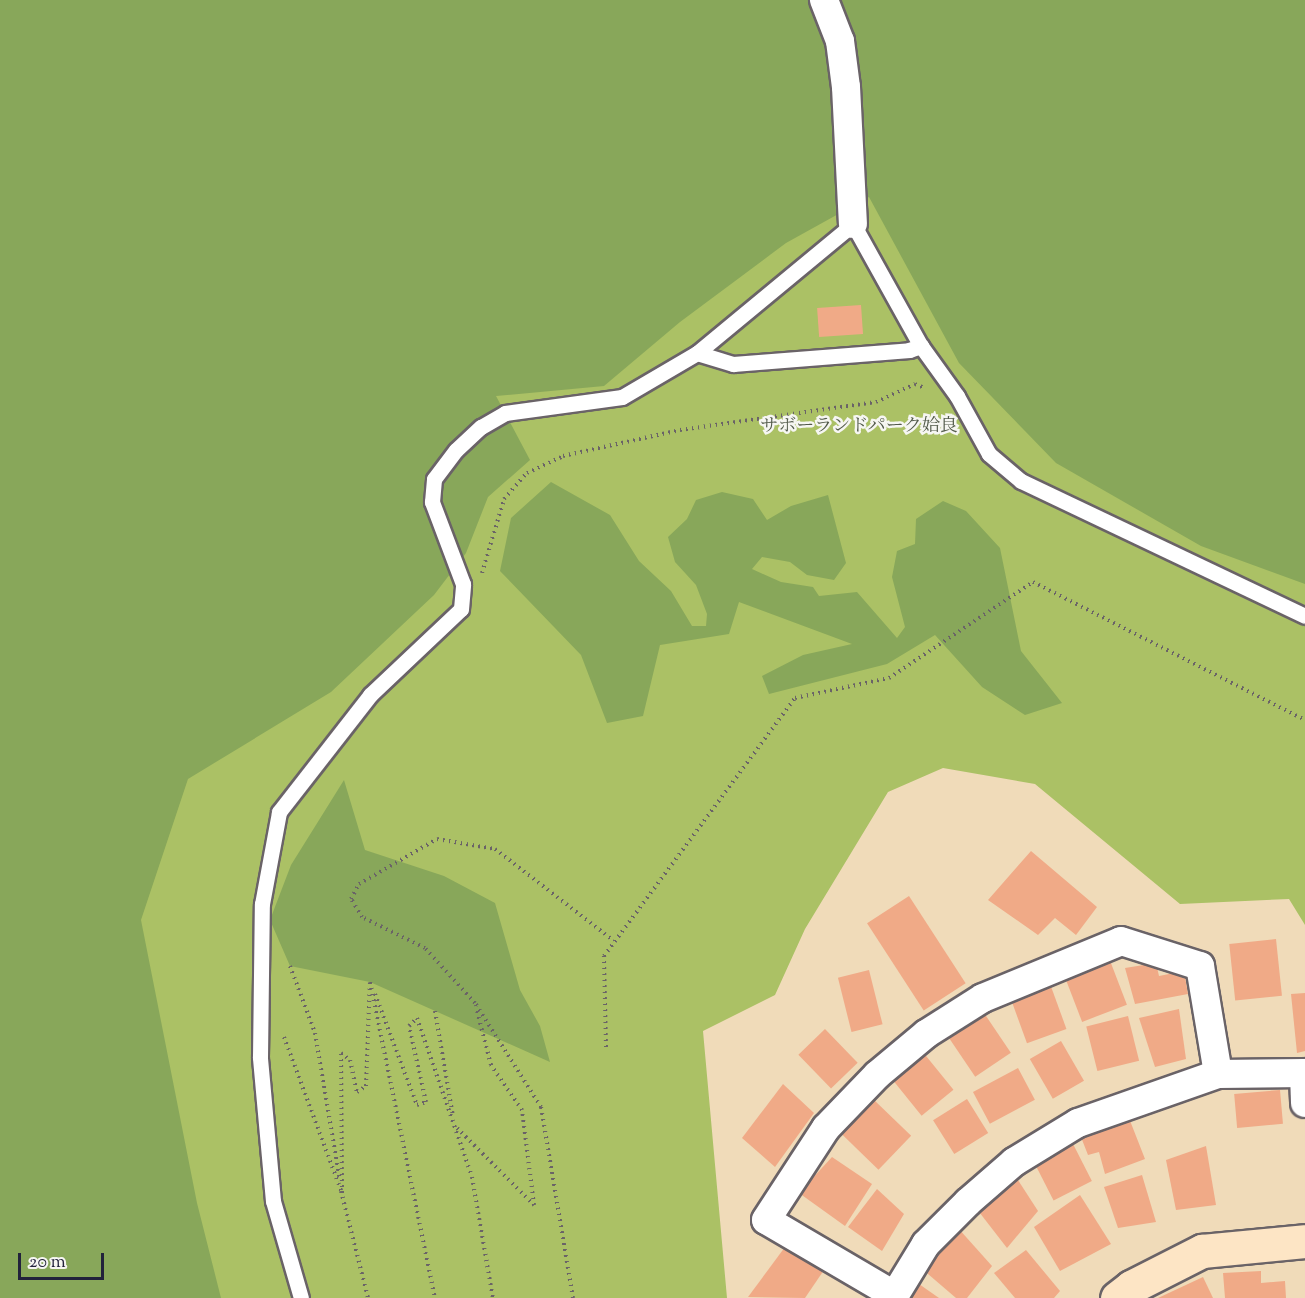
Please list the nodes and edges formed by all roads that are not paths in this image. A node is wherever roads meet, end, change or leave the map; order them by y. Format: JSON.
{"nodes":[{"id":1,"x":824,"y":0,"type":"edge"},
{"id":2,"x":853,"y":224,"type":"junction"},
{"id":3,"x":921,"y":346,"type":"junction"},
{"id":4,"x":697,"y":353,"type":"junction"},
{"id":5,"x":1305,"y":616,"type":"edge"},
{"id":6,"x":1305,"y":1073,"type":"edge"},
{"id":7,"x":1218,"y":1074,"type":"junction"},
{"id":8,"x":1305,"y":1103,"type":"edge"},
{"id":9,"x":1305,"y":1241,"type":"edge"},
{"id":10,"x":893,"y":1297,"type":"edge"},
{"id":11,"x":301,"y":1298,"type":"edge"},
{"id":12,"x":1118,"y":1298,"type":"edge"}],
"edges":[{"from":1,"to":2,"type":"street"},
{"from":2,"to":3,"type":"lane"},
{"from":2,"to":4,"type":"lane"},
{"from":3,"to":4,"type":"lane"},
{"from":3,"to":5,"type":"lane"},
{"from":4,"to":11,"type":"lane"},
{"from":6,"to":7,"type":"street"},
{"from":6,"to":8,"type":"street"},
{"from":7,"to":10,"type":"street"},
{"from":7,"to":10,"type":"street"},
{"from":9,"to":12,"type":"street"}]}
